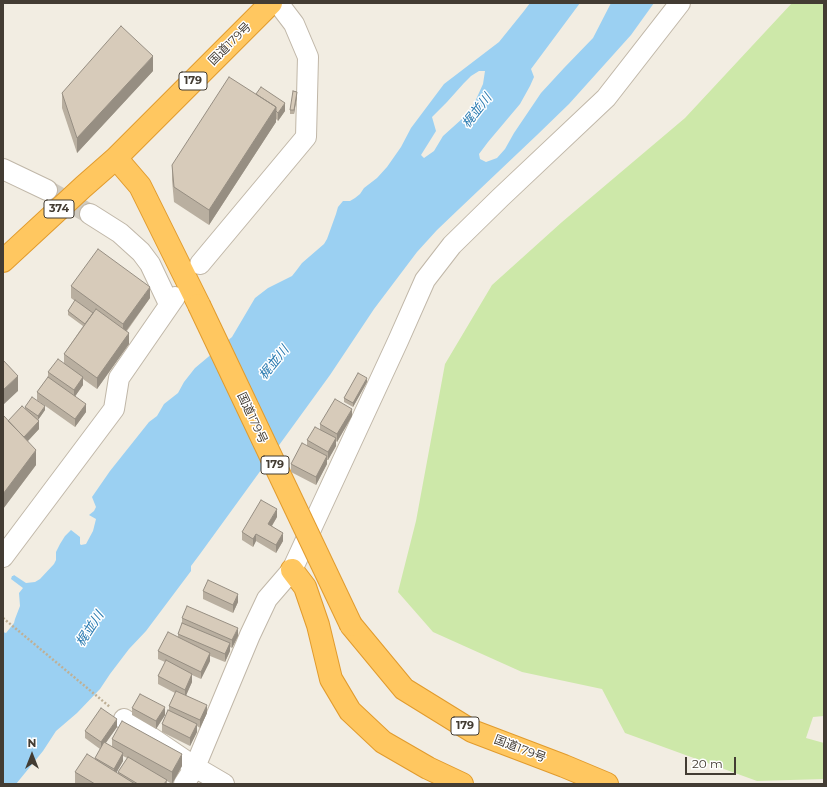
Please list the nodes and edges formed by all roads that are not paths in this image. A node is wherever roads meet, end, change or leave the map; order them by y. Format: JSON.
{"nodes":[{"id":1,"x":271,"y":3,"type":"edge"},
{"id":2,"x":278,"y":3,"type":"edge"},
{"id":3,"x":680,"y":3,"type":"edge"},
{"id":4,"x":116,"y":158,"type":"junction"},
{"id":5,"x":3,"y":169,"type":"edge"},
{"id":6,"x":48,"y":190,"type":"tunnel mouth"},
{"id":7,"x":90,"y":214,"type":"tunnel mouth"},
{"id":8,"x":3,"y":261,"type":"edge"},
{"id":9,"x":200,"y":264,"type":"dead end"},
{"id":10,"x":3,"y":557,"type":"edge"},
{"id":11,"x":292,"y":570,"type":"junction"},
{"id":12,"x":124,"y":719,"type":"dead end"},
{"id":13,"x":195,"y":767,"type":"junction"},
{"id":14,"x":184,"y":784,"type":"edge"},
{"id":15,"x":224,"y":784,"type":"edge"},
{"id":16,"x":462,"y":784,"type":"edge"},
{"id":17,"x":607,"y":784,"type":"edge"}],
"edges":[{"from":1,"to":4,"type":"highway","name":"国道179号","number":"179"},
{"from":2,"to":9,"type":"street"},
{"from":3,"to":11,"type":"street"},
{"from":4,"to":8,"type":"highway","number":"374"},
{"from":4,"to":17,"type":"highway","name":"国道179号","number":"179","bridge":true},
{"from":5,"to":6,"type":"street"},
{"from":7,"to":10,"type":"street"},
{"from":11,"to":13,"type":"street"},
{"from":11,"to":16,"type":"highway"},
{"from":12,"to":13,"type":"street"},
{"from":13,"to":14,"type":"street"},
{"from":13,"to":15,"type":"street"}]}
